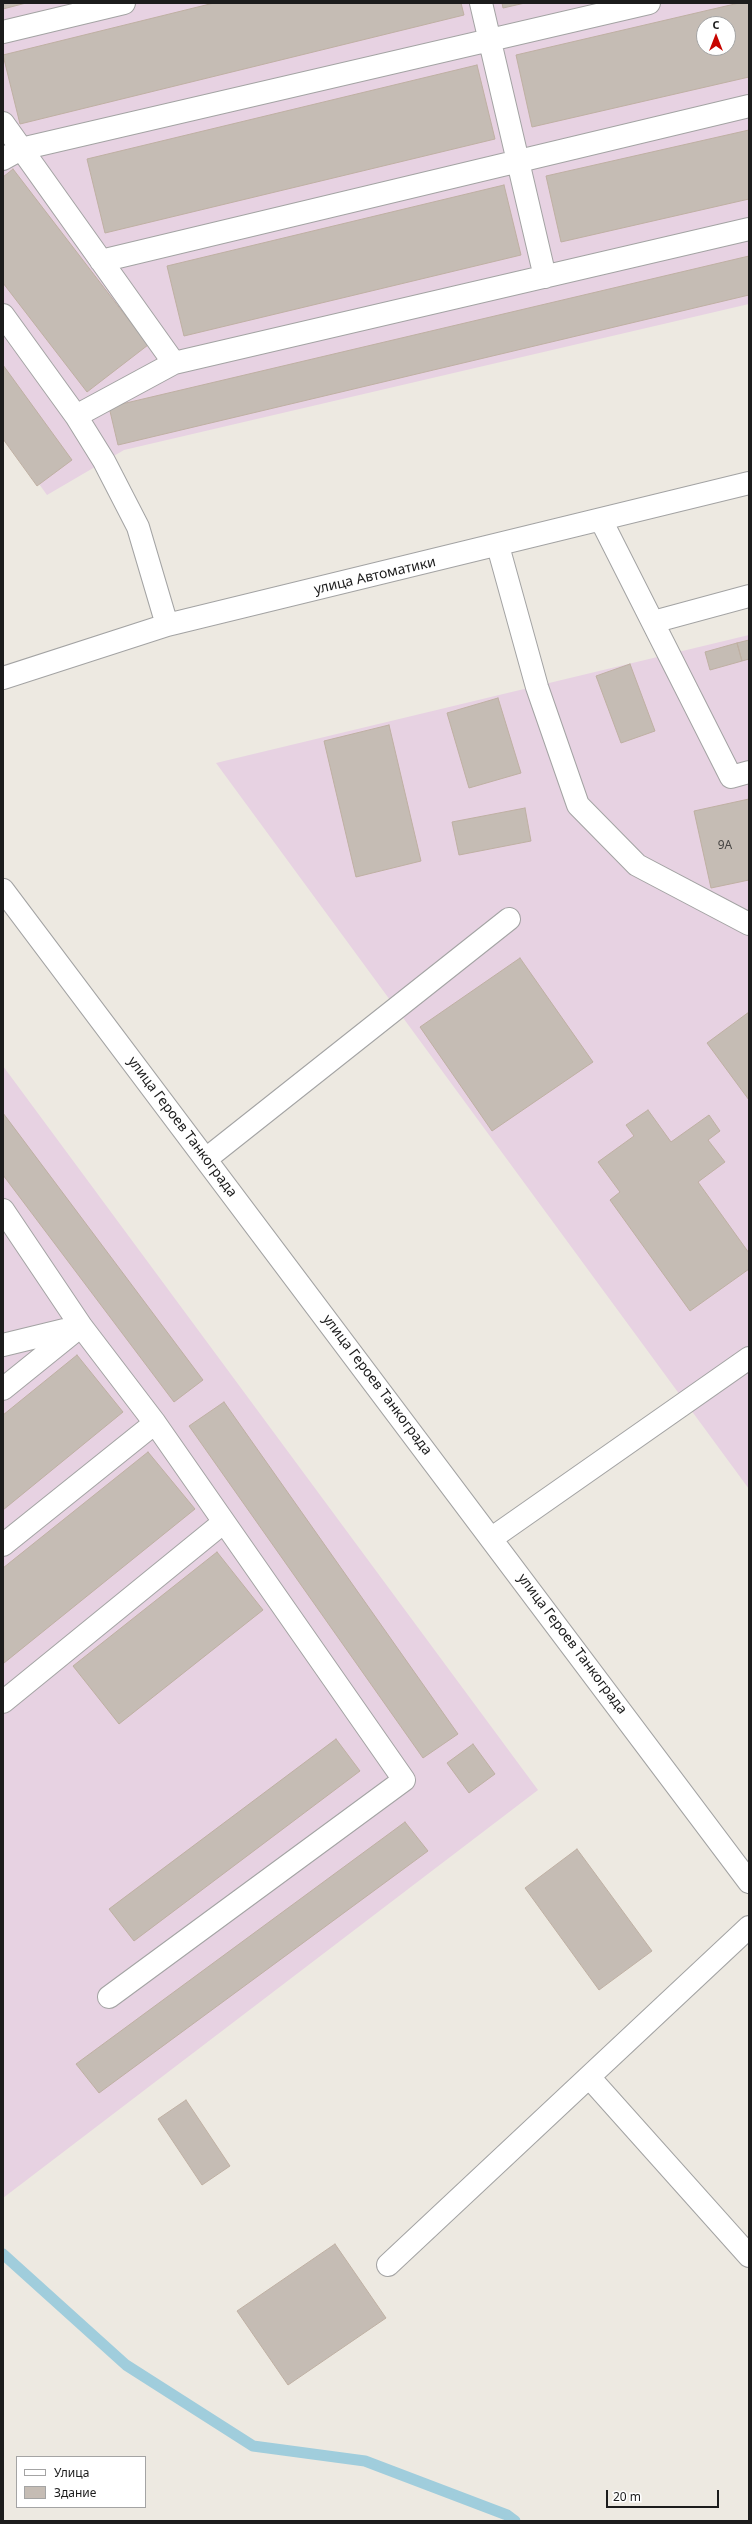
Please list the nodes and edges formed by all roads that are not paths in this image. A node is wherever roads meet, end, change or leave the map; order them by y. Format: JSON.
{"nodes":[{"id":1,"x":124,"y":3,"type":"edge"},
{"id":2,"x":481,"y":3,"type":"edge"},
{"id":3,"x":649,"y":3,"type":"edge"},
{"id":4,"x":3,"y":32,"type":"edge"},
{"id":5,"x":489,"y":40,"type":"junction"},
{"id":6,"x":749,"y":106,"type":"edge"},
{"id":7,"x":3,"y":122,"type":"edge"},
{"id":8,"x":21,"y":149,"type":"junction"},
{"id":9,"x":3,"y":160,"type":"edge"},
{"id":10,"x":518,"y":161,"type":"junction"},
{"id":11,"x":749,"y":229,"type":"edge"},
{"id":12,"x":101,"y":260,"type":"junction"},
{"id":13,"x":545,"y":277,"type":"junction"},
{"id":14,"x":3,"y":315,"type":"edge"},
{"id":15,"x":174,"y":363,"type":"junction"},
{"id":16,"x":76,"y":416,"type":"junction"},
{"id":17,"x":749,"y":483,"type":"edge"},
{"id":18,"x":601,"y":520,"type":"junction"},
{"id":19,"x":498,"y":546,"type":"junction"},
{"id":20,"x":749,"y":596,"type":"edge"},
{"id":21,"x":653,"y":622,"type":"junction"},
{"id":22,"x":167,"y":625,"type":"junction"},
{"id":23,"x":3,"y":678,"type":"edge"},
{"id":24,"x":749,"y":772,"type":"edge"},
{"id":25,"x":3,"y":890,"type":"edge"},
{"id":26,"x":509,"y":919,"type":"dead end"},
{"id":27,"x":749,"y":924,"type":"edge"},
{"id":28,"x":206,"y":1159,"type":"junction"},
{"id":29,"x":3,"y":1210,"type":"edge"},
{"id":30,"x":81,"y":1326,"type":"junction"},
{"id":31,"x":3,"y":1346,"type":"edge"},
{"id":32,"x":749,"y":1358,"type":"edge"},
{"id":33,"x":3,"y":1390,"type":"edge"},
{"id":34,"x":155,"y":1423,"type":"junction"},
{"id":35,"x":224,"y":1522,"type":"junction"},
{"id":36,"x":492,"y":1538,"type":"junction"},
{"id":37,"x":3,"y":1545,"type":"edge"},
{"id":38,"x":3,"y":1702,"type":"edge"},
{"id":39,"x":749,"y":1882,"type":"edge"},
{"id":40,"x":749,"y":1927,"type":"edge"},
{"id":41,"x":109,"y":1997,"type":"dead end"},
{"id":42,"x":589,"y":2077,"type":"junction"},
{"id":43,"x":749,"y":2256,"type":"edge"},
{"id":44,"x":388,"y":2265,"type":"dead end"}],
"edges":[{"from":1,"to":4,"type":"street"},
{"from":2,"to":5,"type":"street"},
{"from":3,"to":5,"type":"street"},
{"from":5,"to":8,"type":"street"},
{"from":5,"to":10,"type":"street"},
{"from":6,"to":10,"type":"street"},
{"from":7,"to":8,"type":"street"},
{"from":8,"to":9,"type":"street"},
{"from":8,"to":12,"type":"street"},
{"from":10,"to":12,"type":"street"},
{"from":10,"to":13,"type":"street"},
{"from":11,"to":13,"type":"street"},
{"from":12,"to":15,"type":"street"},
{"from":13,"to":15,"type":"street"},
{"from":14,"to":16,"type":"street"},
{"from":15,"to":16,"type":"street"},
{"from":16,"to":22,"type":"street"},
{"from":17,"to":18,"type":"street","name":"улица Автоматики"},
{"from":18,"to":19,"type":"street","name":"улица Автоматики"},
{"from":18,"to":21,"type":"street"},
{"from":19,"to":22,"type":"street","name":"улица Автоматики"},
{"from":19,"to":27,"type":"street"},
{"from":20,"to":21,"type":"street"},
{"from":21,"to":24,"type":"street"},
{"from":22,"to":23,"type":"street","name":"улица Автоматики"},
{"from":25,"to":28,"type":"street","name":"улица Героев Танкограда"},
{"from":26,"to":28,"type":"street"},
{"from":28,"to":36,"type":"street","name":"улица Героев Танкограда"},
{"from":29,"to":30,"type":"street"},
{"from":30,"to":31,"type":"street"},
{"from":30,"to":33,"type":"street"},
{"from":30,"to":34,"type":"street"},
{"from":32,"to":36,"type":"street"},
{"from":34,"to":35,"type":"street"},
{"from":34,"to":37,"type":"street"},
{"from":35,"to":38,"type":"street"},
{"from":35,"to":41,"type":"street"},
{"from":36,"to":39,"type":"street","name":"улица Героев Танкограда"},
{"from":40,"to":42,"type":"street"},
{"from":42,"to":43,"type":"street"},
{"from":42,"to":44,"type":"street"}]}
